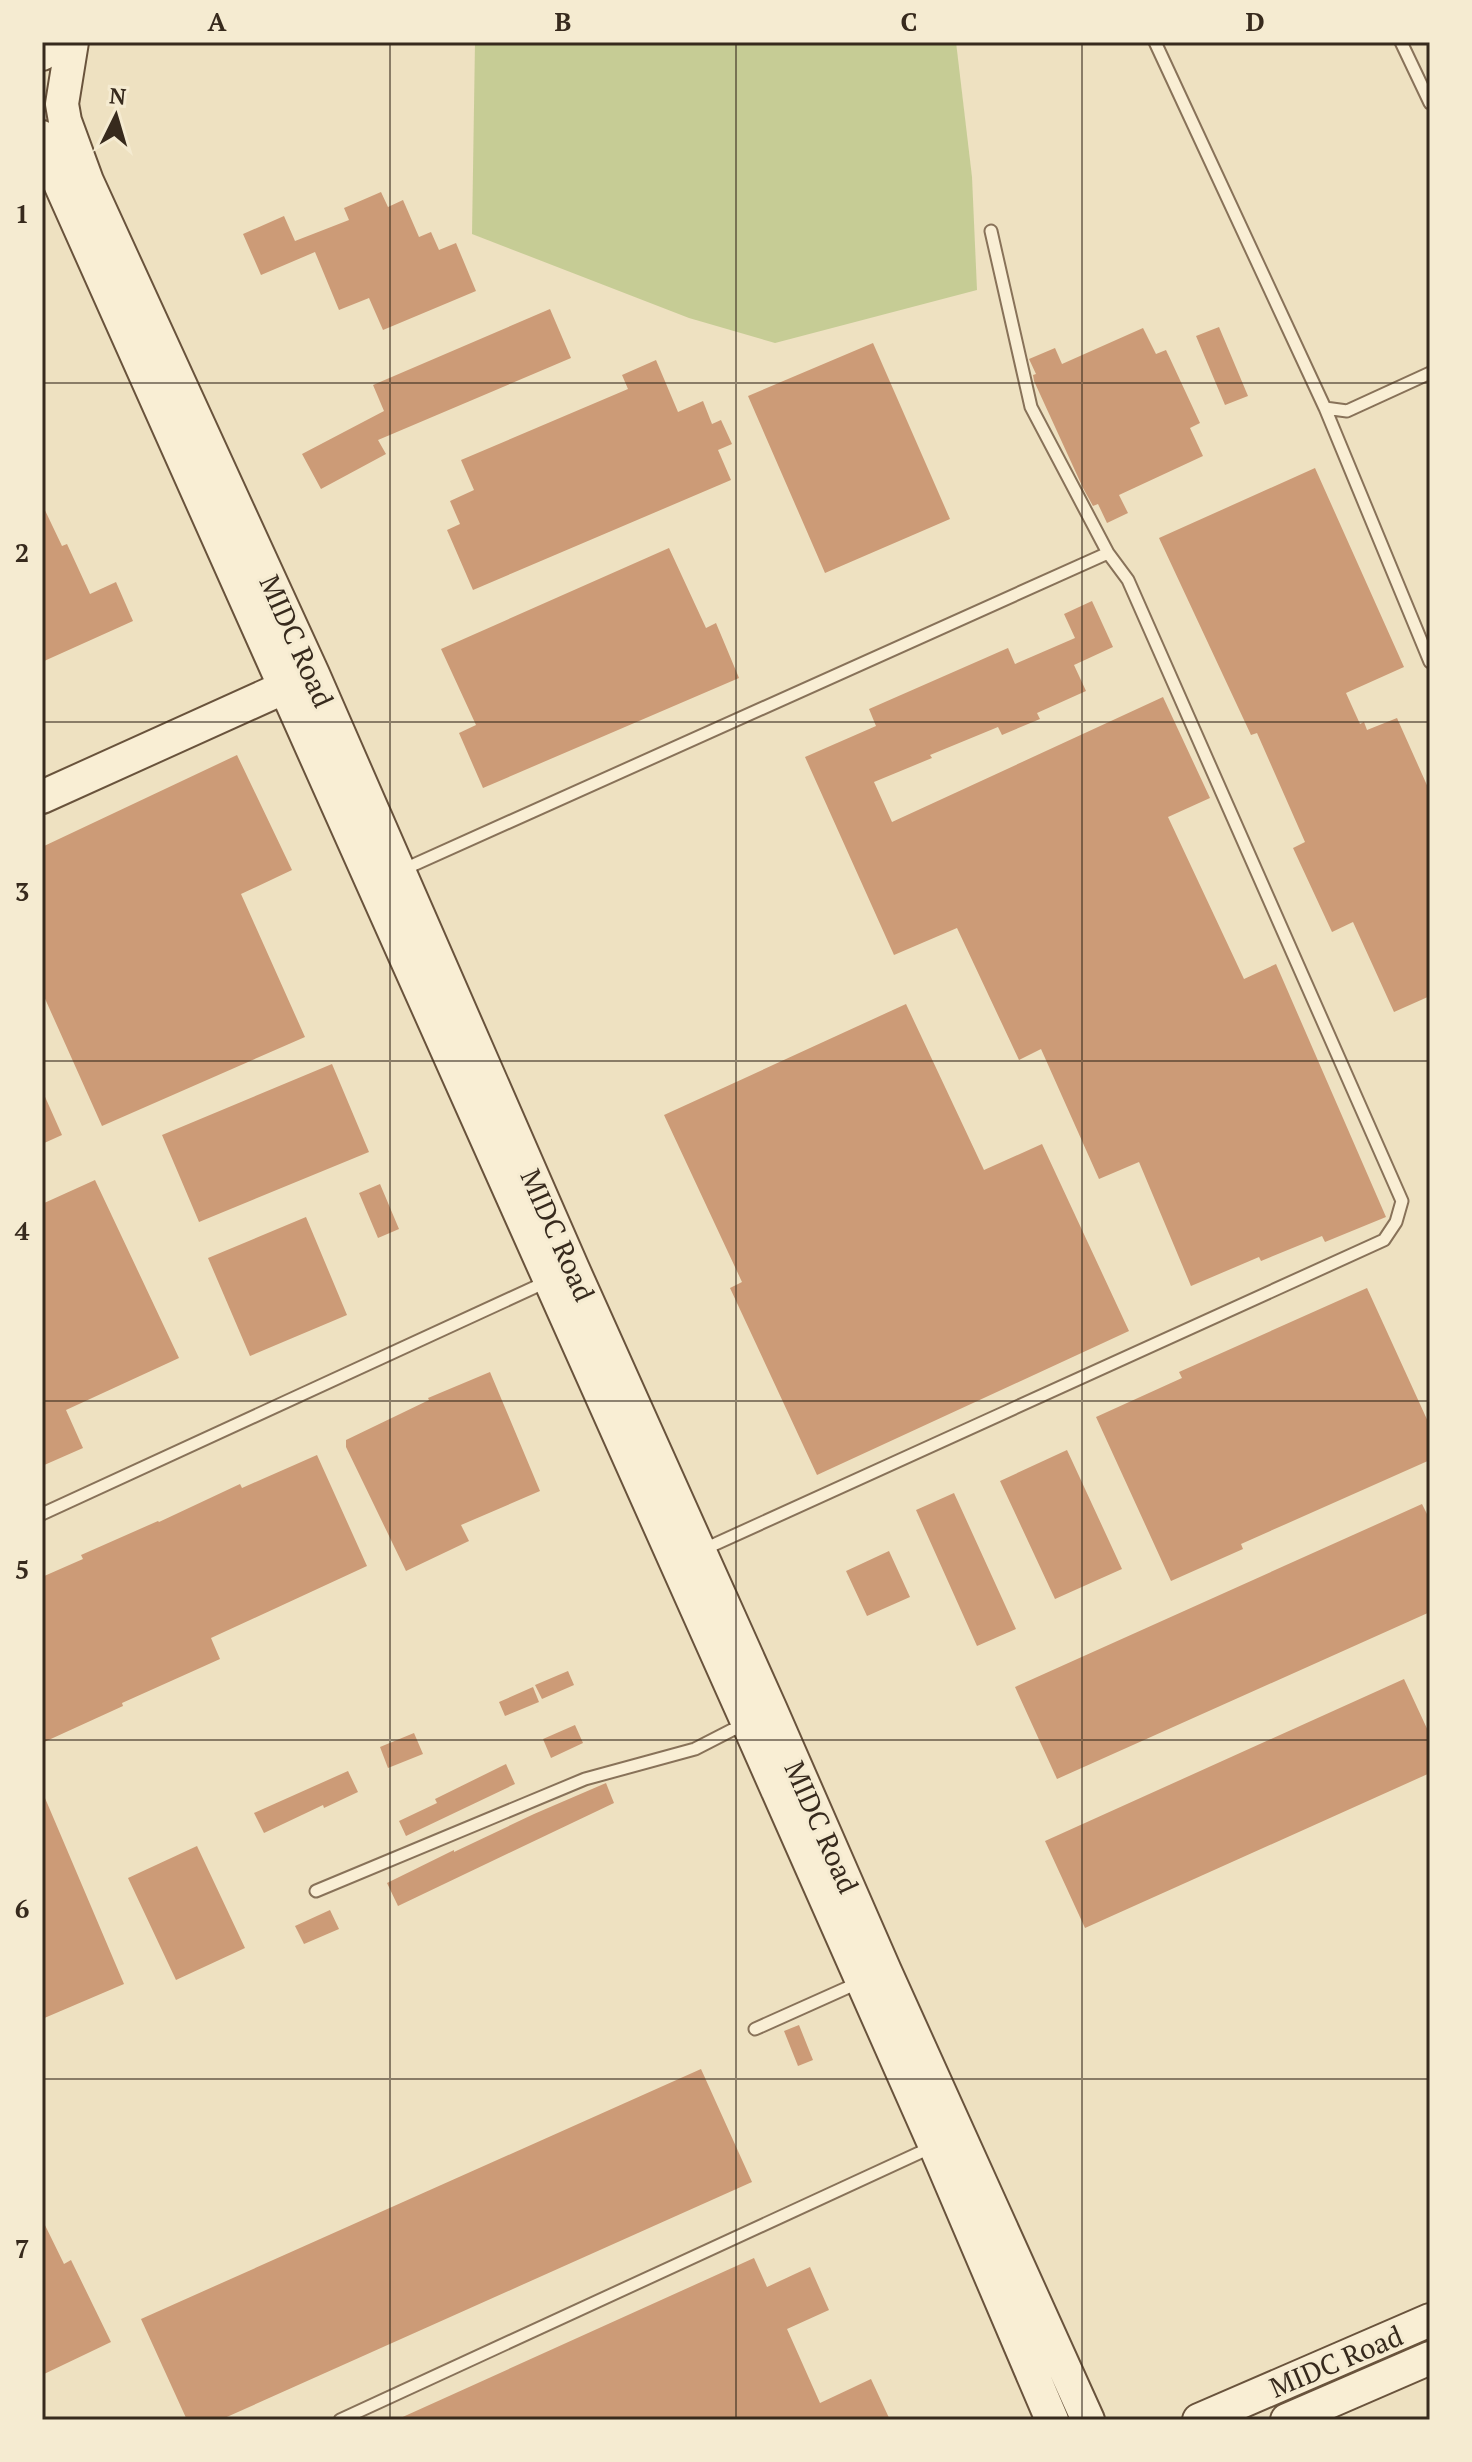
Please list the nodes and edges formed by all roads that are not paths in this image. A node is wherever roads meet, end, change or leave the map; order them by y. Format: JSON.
{"nodes":[{"id":1,"x":1155,"y":42,"type":"edge"},
{"id":2,"x":1401,"y":42,"type":"edge"},
{"id":3,"x":53,"y":46,"type":"edge"},
{"id":4,"x":1430,"y":103,"type":"edge"},
{"id":5,"x":42,"y":137,"type":"edge"},
{"id":6,"x":991,"y":231,"type":"dead end"},
{"id":7,"x":1430,"y":373,"type":"edge"},
{"id":8,"x":1325,"y":408,"type":"junction"},
{"id":9,"x":1108,"y":553,"type":"junction"},
{"id":10,"x":1430,"y":662,"type":"edge"},
{"id":11,"x":300,"y":680,"type":"junction"},
{"id":12,"x":42,"y":797,"type":"edge"},
{"id":13,"x":399,"y":871,"type":"junction"},
{"id":14,"x":561,"y":1274,"type":"junction"},
{"id":15,"x":42,"y":1514,"type":"edge"},
{"id":16,"x":699,"y":1551,"type":"junction"},
{"id":17,"x":749,"y":1726,"type":"junction"},
{"id":18,"x":316,"y":1891,"type":"dead end"},
{"id":19,"x":861,"y":1981,"type":"junction"},
{"id":20,"x":755,"y":2029,"type":"dead end"},
{"id":21,"x":935,"y":2146,"type":"junction"},
{"id":22,"x":1430,"y":2320,"type":"edge"},
{"id":23,"x":1430,"y":2358,"type":"edge"},
{"id":24,"x":340,"y":2420,"type":"edge"},
{"id":25,"x":1052,"y":2420,"type":"edge"},
{"id":26,"x":1088,"y":2420,"type":"edge"},
{"id":27,"x":1199,"y":2420,"type":"edge"},
{"id":28,"x":1287,"y":2420,"type":"edge"}],
"edges":[{"from":1,"to":8,"type":"lane"},
{"from":2,"to":4,"type":"lane"},
{"from":3,"to":11,"type":"street","name":"MIDC Road"},
{"from":5,"to":11,"type":"street","name":"MIDC Road"},
{"from":6,"to":9,"type":"lane"},
{"from":7,"to":8,"type":"lane"},
{"from":8,"to":10,"type":"lane"},
{"from":9,"to":13,"type":"lane"},
{"from":9,"to":16,"type":"lane"},
{"from":11,"to":12,"type":"street"},
{"from":11,"to":13,"type":"street","name":"MIDC Road"},
{"from":11,"to":14,"type":"street","name":"MIDC Road"},
{"from":13,"to":14,"type":"street","name":"MIDC Road"},
{"from":14,"to":15,"type":"lane"},
{"from":14,"to":16,"type":"street","name":"MIDC Road"},
{"from":14,"to":17,"type":"street","name":"MIDC Road"},
{"from":16,"to":26,"type":"street","name":"MIDC Road"},
{"from":17,"to":18,"type":"lane"},
{"from":17,"to":19,"type":"street","name":"MIDC Road"},
{"from":19,"to":20,"type":"lane"},
{"from":19,"to":21,"type":"street","name":"MIDC Road"},
{"from":21,"to":24,"type":"lane"},
{"from":21,"to":25,"type":"street","name":"MIDC Road"},
{"from":22,"to":27,"type":"street","name":"MIDC Road"},
{"from":23,"to":28,"type":"street","name":"MIDC Road"}]}
